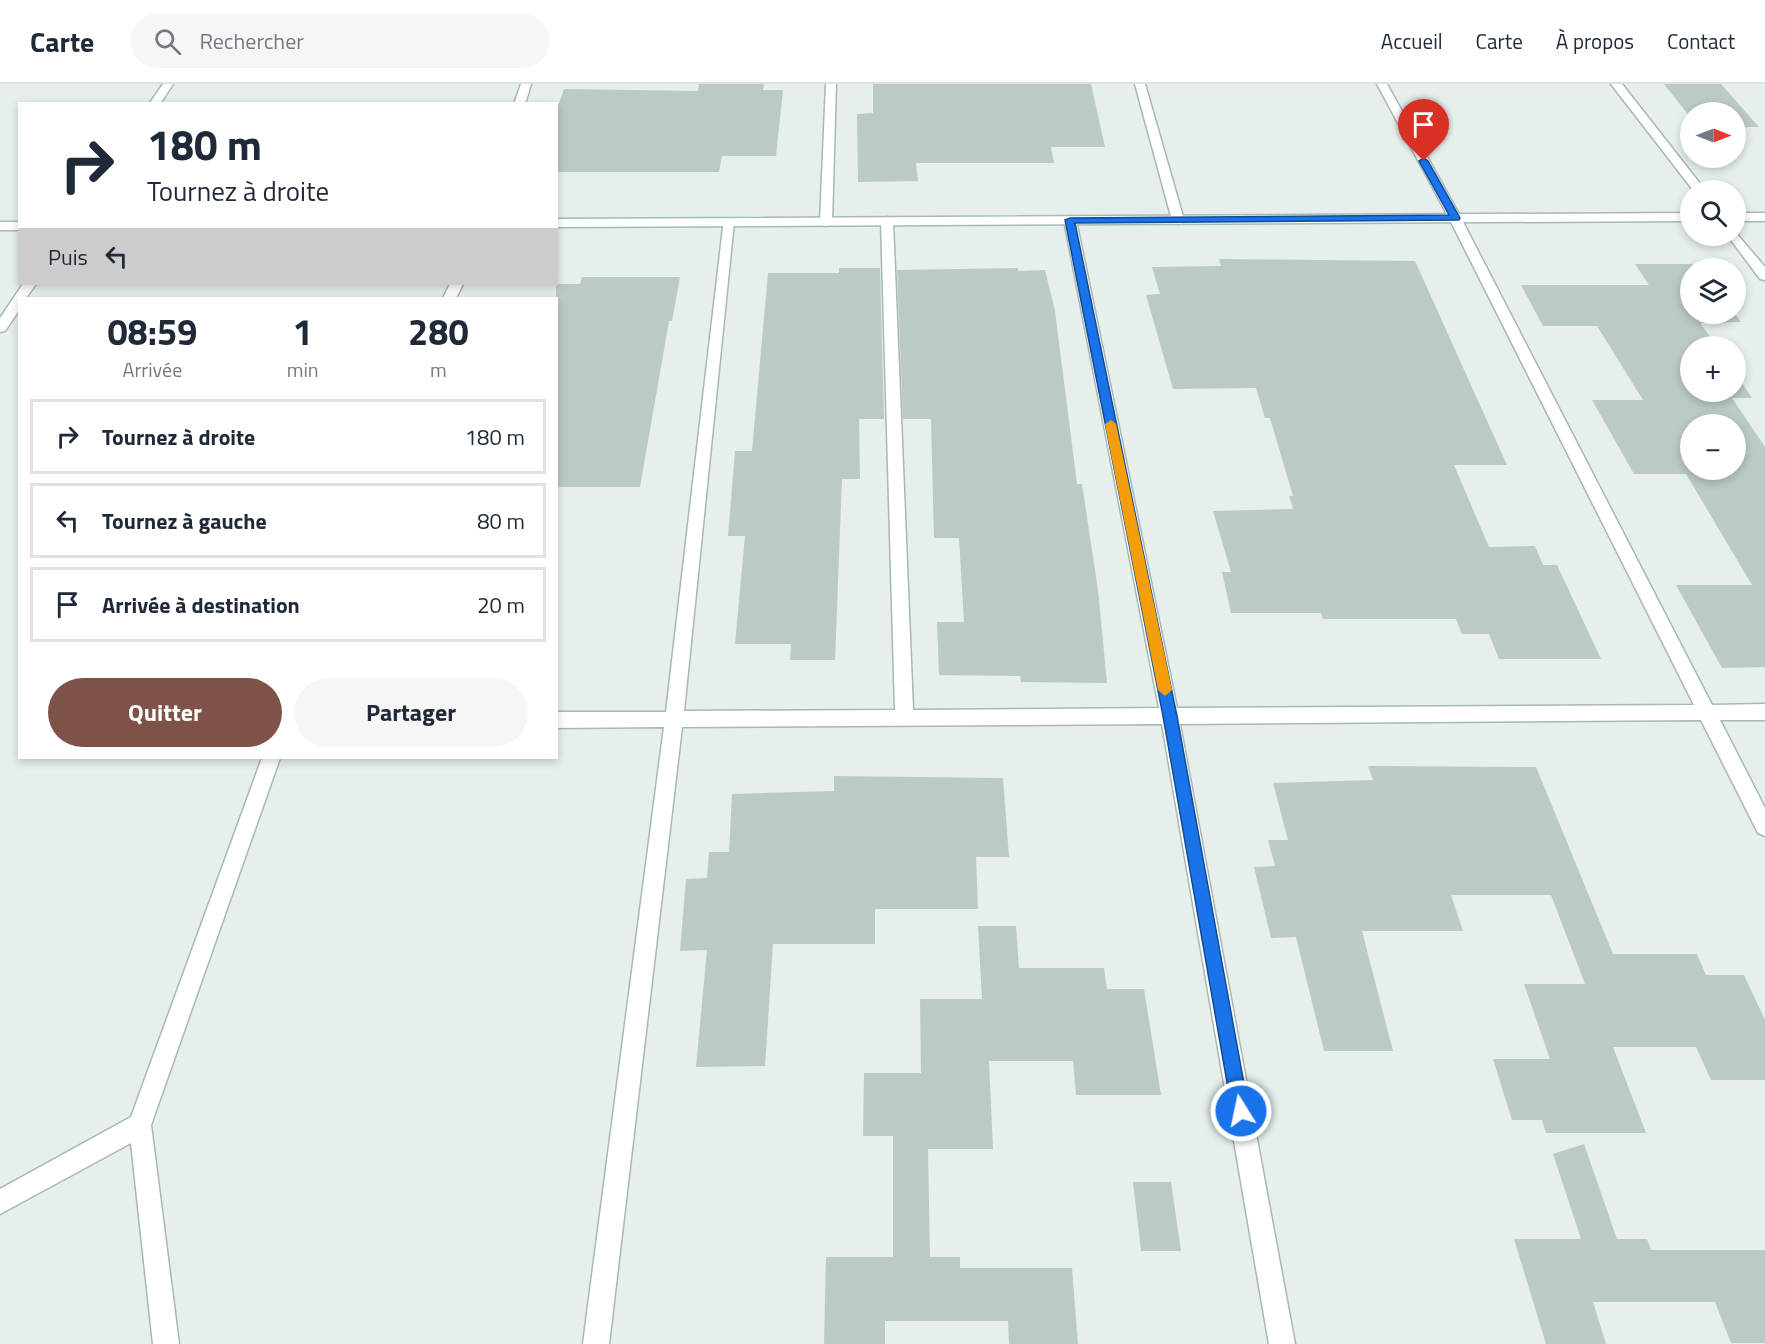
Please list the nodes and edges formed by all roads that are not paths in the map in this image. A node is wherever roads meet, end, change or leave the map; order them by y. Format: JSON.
{"nodes":[{"id":1,"x":168,"y":84,"type":"edge"},
{"id":2,"x":526,"y":84,"type":"edge"},
{"id":3,"x":831,"y":84,"type":"edge"},
{"id":4,"x":1140,"y":84,"type":"edge"},
{"id":5,"x":1382,"y":84,"type":"edge"},
{"id":6,"x":1616,"y":84,"type":"edge"},
{"id":7,"x":155,"y":102,"type":"edge"},
{"id":8,"x":520,"y":102,"type":"edge"},
{"id":9,"x":1691,"y":180,"type":"edge"},
{"id":10,"x":1680,"y":217,"type":"edge"},
{"id":11,"x":1746,"y":217,"type":"edge"},
{"id":12,"x":1765,"y":217,"type":"edge"},
{"id":13,"x":1455,"y":218,"type":"junction"},
{"id":14,"x":1070,"y":220,"type":"junction"},
{"id":15,"x":1178,"y":220,"type":"junction"},
{"id":16,"x":887,"y":221,"type":"junction"},
{"id":17,"x":728,"y":222,"type":"junction"},
{"id":18,"x":826,"y":222,"type":"junction"},
{"id":19,"x":558,"y":223,"type":"edge"},
{"id":20,"x":0,"y":226,"type":"edge"},
{"id":21,"x":18,"y":226,"type":"edge"},
{"id":22,"x":1742,"y":246,"type":"edge"},
{"id":23,"x":1765,"y":276,"type":"edge"},
{"id":24,"x":18,"y":301,"type":"edge"},
{"id":25,"x":0,"y":328,"type":"edge"},
{"id":26,"x":1709,"y":712,"type":"junction"},
{"id":27,"x":1765,"y":712,"type":"edge"},
{"id":28,"x":1170,"y":716,"type":"junction"},
{"id":29,"x":903,"y":717,"type":"junction"},
{"id":30,"x":674,"y":719,"type":"junction"},
{"id":31,"x":558,"y":720,"type":"edge"},
{"id":32,"x":271,"y":759,"type":"edge"},
{"id":33,"x":1765,"y":827,"type":"edge"},
{"id":34,"x":140,"y":1125,"type":"junction"},
{"id":35,"x":0,"y":1202,"type":"edge"},
{"id":36,"x":166,"y":1344,"type":"edge"},
{"id":37,"x":596,"y":1344,"type":"edge"},
{"id":38,"x":1282,"y":1344,"type":"edge"}],
"edges":[{"from":1,"to":7,"type":"street"},
{"from":2,"to":8,"type":"street"},
{"from":3,"to":18,"type":"street"},
{"from":4,"to":15,"type":"street"},
{"from":5,"to":13,"type":"street"},
{"from":6,"to":9,"type":"street"},
{"from":10,"to":13,"type":"street"},
{"from":11,"to":12,"type":"street"},
{"from":13,"to":15,"type":"street"},
{"from":13,"to":26,"type":"street"},
{"from":14,"to":15,"type":"street"},
{"from":14,"to":16,"type":"street"},
{"from":14,"to":28,"type":"street"},
{"from":16,"to":18,"type":"street"},
{"from":16,"to":29,"type":"street"},
{"from":17,"to":18,"type":"street"},
{"from":17,"to":19,"type":"street"},
{"from":17,"to":30,"type":"street"},
{"from":20,"to":21,"type":"street"},
{"from":22,"to":23,"type":"street"},
{"from":24,"to":25,"type":"street"},
{"from":26,"to":27,"type":"street"},
{"from":26,"to":28,"type":"street"},
{"from":26,"to":33,"type":"street"},
{"from":28,"to":29,"type":"street"},
{"from":28,"to":38,"type":"street"},
{"from":29,"to":30,"type":"street"},
{"from":30,"to":31,"type":"street"},
{"from":30,"to":37,"type":"street"},
{"from":32,"to":34,"type":"street"},
{"from":34,"to":35,"type":"street"},
{"from":34,"to":36,"type":"street"}]}
